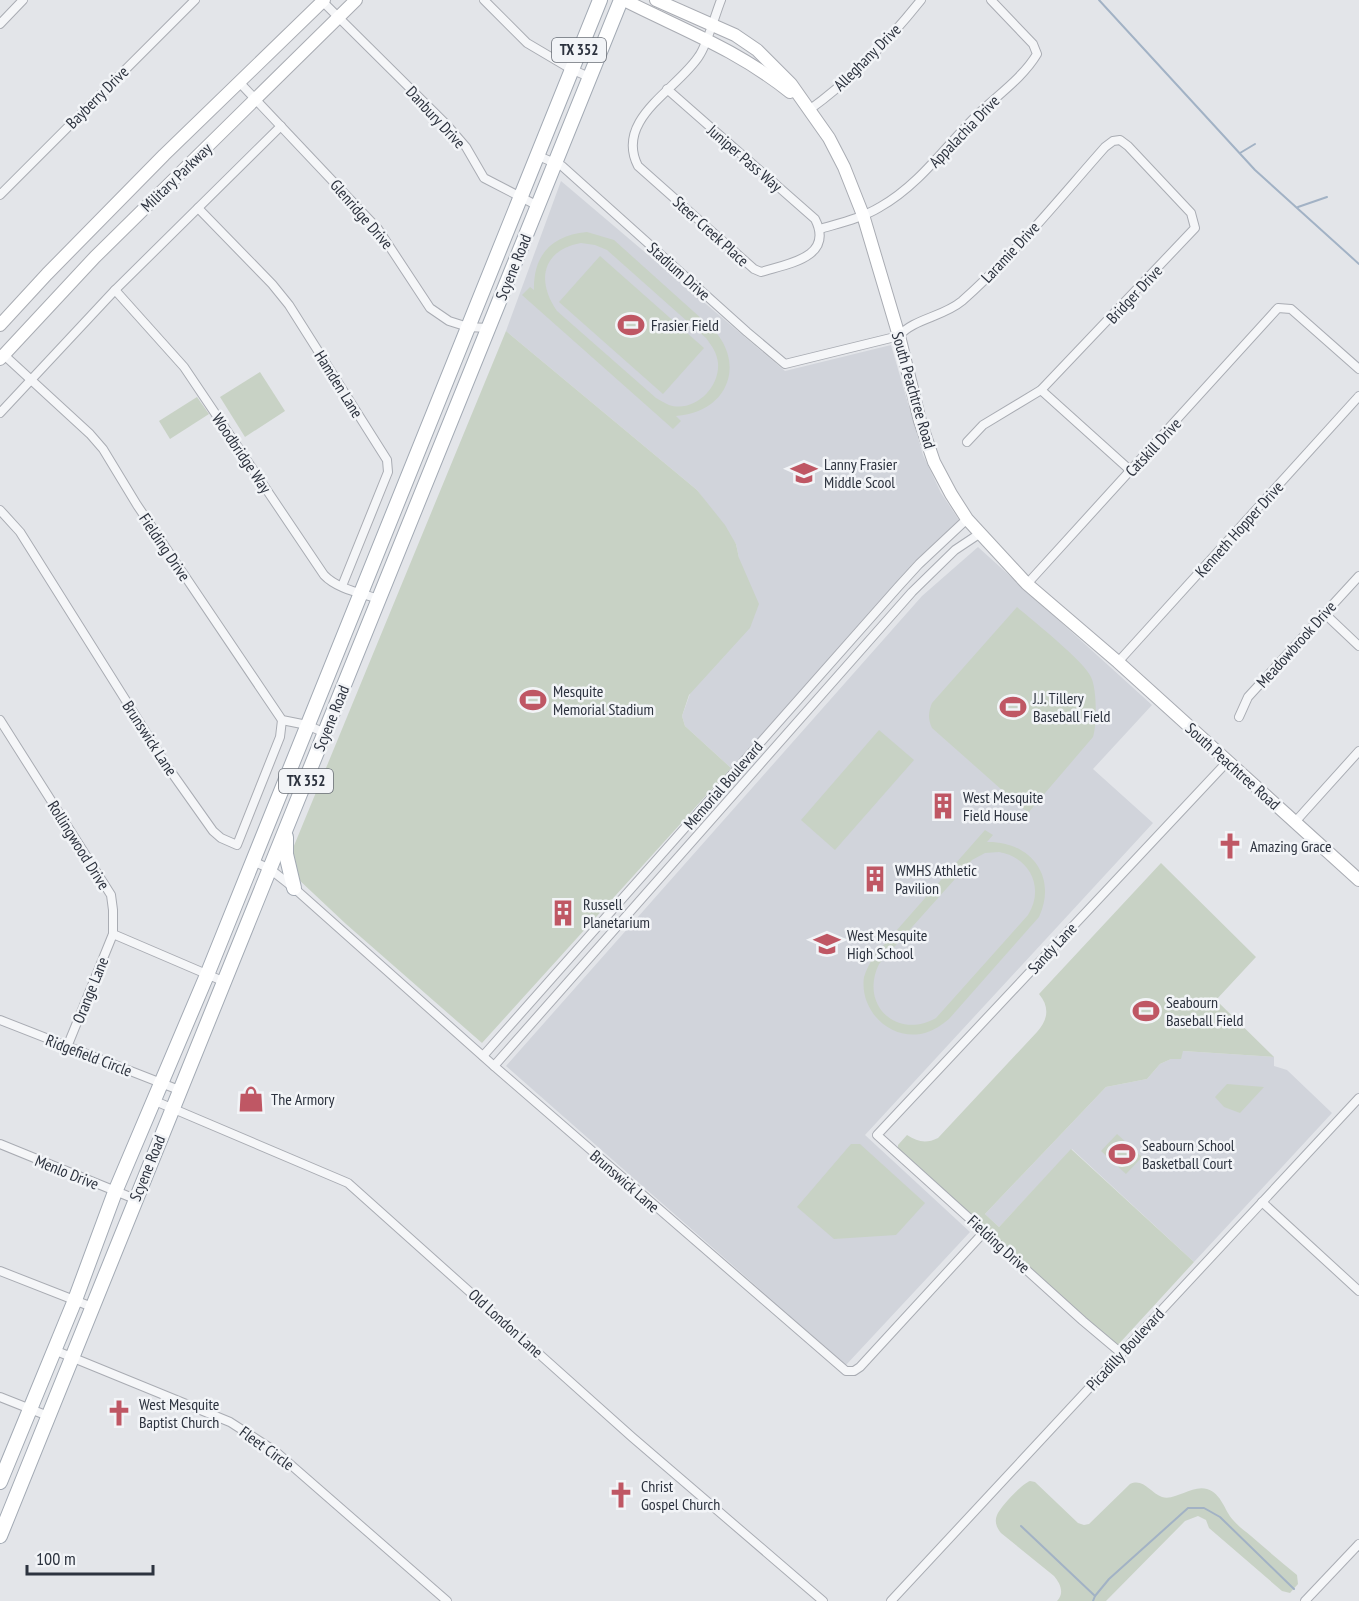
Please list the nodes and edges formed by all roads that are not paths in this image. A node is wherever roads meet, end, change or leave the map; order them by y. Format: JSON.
{"nodes":[{"id":1,"x":23,"y":0,"type":"edge"},
{"id":2,"x":195,"y":0,"type":"edge"},
{"id":3,"x":356,"y":0,"type":"edge"},
{"id":4,"x":484,"y":0,"type":"edge"},
{"id":5,"x":600,"y":0,"type":"edge"},
{"id":6,"x":622,"y":0,"type":"edge"},
{"id":7,"x":656,"y":0,"type":"edge"},
{"id":8,"x":721,"y":0,"type":"edge"},
{"id":9,"x":921,"y":0,"type":"edge"},
{"id":10,"x":991,"y":0,"type":"edge"},
{"id":11,"x":322,"y":1,"type":"edge"},
{"id":12,"x":339,"y":18,"type":"junction"},
{"id":13,"x":711,"y":23,"type":"junction"},
{"id":14,"x":0,"y":24,"type":"edge"},
{"id":15,"x":706,"y":38,"type":"junction"},
{"id":16,"x":571,"y":69,"type":"junction"},
{"id":17,"x":589,"y":76,"type":"junction"},
{"id":18,"x":240,"y":83,"type":"junction"},
{"id":19,"x":667,"y":89,"type":"junction"},
{"id":20,"x":255,"y":100,"type":"junction"},
{"id":21,"x":807,"y":107,"type":"junction"},
{"id":22,"x":281,"y":126,"type":"junction"},
{"id":23,"x":1105,"y":147,"type":"joint"},
{"id":24,"x":536,"y":155,"type":"junction"},
{"id":25,"x":554,"y":162,"type":"junction"},
{"id":26,"x":0,"y":195,"type":"edge"},
{"id":27,"x":519,"y":198,"type":"junction"},
{"id":28,"x":538,"y":207,"type":"junction"},
{"id":29,"x":198,"y":208,"type":"junction"},
{"id":30,"x":863,"y":215,"type":"junction"},
{"id":31,"x":820,"y":229,"type":"junction"},
{"id":32,"x":115,"y":290,"type":"junction"},
{"id":33,"x":0,"y":325,"type":"edge"},
{"id":34,"x":468,"y":327,"type":"junction"},
{"id":35,"x":488,"y":328,"type":"junction"},
{"id":36,"x":899,"y":336,"type":"junction"},
{"id":37,"x":2,"y":357,"type":"edge"},
{"id":38,"x":1359,"y":369,"type":"edge"},
{"id":39,"x":30,"y":380,"type":"junction"},
{"id":40,"x":1041,"y":390,"type":"junction"},
{"id":41,"x":1359,"y":396,"type":"edge"},
{"id":42,"x":0,"y":413,"type":"edge"},
{"id":43,"x":968,"y":442,"type":"dead end"},
{"id":44,"x":1131,"y":471,"type":"junction"},
{"id":45,"x":0,"y":510,"type":"edge"},
{"id":46,"x":967,"y":519,"type":"junction"},
{"id":47,"x":979,"y":534,"type":"junction"},
{"id":48,"x":1359,"y":576,"type":"edge"},
{"id":49,"x":1027,"y":584,"type":"junction"},
{"id":50,"x":342,"y":586,"type":"junction"},
{"id":51,"x":361,"y":593,"type":"junction"},
{"id":52,"x":379,"y":599,"type":"junction"},
{"id":53,"x":1324,"y":613,"type":"junction"},
{"id":54,"x":1359,"y":646,"type":"edge"},
{"id":55,"x":1118,"y":662,"type":"junction"},
{"id":56,"x":1239,"y":717,"type":"dead end"},
{"id":57,"x":0,"y":720,"type":"edge"},
{"id":58,"x":282,"y":720,"type":"junction"},
{"id":59,"x":307,"y":725,"type":"junction"},
{"id":60,"x":325,"y":733,"type":"junction"},
{"id":61,"x":1359,"y":751,"type":"edge"},
{"id":62,"x":1227,"y":762,"type":"junction"},
{"id":63,"x":1295,"y":822,"type":"junction"},
{"id":64,"x":286,"y":832,"type":"junction"},
{"id":65,"x":253,"y":861,"type":"junction"},
{"id":66,"x":270,"y":869,"type":"junction"},
{"id":67,"x":1359,"y":880,"type":"edge"},
{"id":68,"x":294,"y":888,"type":"junction"},
{"id":69,"x":113,"y":934,"type":"junction"},
{"id":70,"x":207,"y":975,"type":"junction"},
{"id":71,"x":225,"y":982,"type":"junction"},
{"id":72,"x":0,"y":1020,"type":"edge"},
{"id":73,"x":67,"y":1047,"type":"junction"},
{"id":74,"x":483,"y":1056,"type":"junction"},
{"id":75,"x":494,"y":1066,"type":"junction"},
{"id":76,"x":162,"y":1083,"type":"junction"},
{"id":77,"x":179,"y":1090,"type":"junction"},
{"id":78,"x":1359,"y":1098,"type":"edge"},
{"id":79,"x":155,"y":1101,"type":"junction"},
{"id":80,"x":172,"y":1107,"type":"junction"},
{"id":81,"x":877,"y":1135,"type":"joint"},
{"id":82,"x":0,"y":1144,"type":"edge"},
{"id":83,"x":116,"y":1192,"type":"junction"},
{"id":84,"x":135,"y":1199,"type":"junction"},
{"id":85,"x":1262,"y":1203,"type":"junction"},
{"id":86,"x":985,"y":1231,"type":"junction"},
{"id":87,"x":0,"y":1271,"type":"edge"},
{"id":88,"x":1359,"y":1291,"type":"edge"},
{"id":89,"x":75,"y":1300,"type":"junction"},
{"id":90,"x":92,"y":1307,"type":"junction"},
{"id":91,"x":54,"y":1350,"type":"junction"},
{"id":92,"x":1121,"y":1353,"type":"junction"},
{"id":93,"x":72,"y":1357,"type":"junction"},
{"id":94,"x":0,"y":1397,"type":"edge"},
{"id":95,"x":30,"y":1408,"type":"junction"},
{"id":96,"x":48,"y":1416,"type":"junction"},
{"id":97,"x":0,"y":1482,"type":"edge"},
{"id":98,"x":1,"y":1530,"type":"edge"},
{"id":99,"x":1359,"y":1544,"type":"edge"},
{"id":100,"x":447,"y":1601,"type":"edge"},
{"id":101,"x":823,"y":1601,"type":"edge"},
{"id":102,"x":891,"y":1601,"type":"edge"},
{"id":103,"x":1305,"y":1601,"type":"edge"}],
"edges":[{"from":1,"to":14,"type":"street"},
{"from":2,"to":26,"type":"street","name":"Bayberry Drive"},
{"from":3,"to":12,"type":"main road","name":"Military Parkway"},
{"from":4,"to":16,"type":"street"},
{"from":5,"to":16,"type":"main road","name":"Scyene Road","number":"TX 352"},
{"from":6,"to":15,"type":"main road"},
{"from":6,"to":17,"type":"main road","name":"Scyene Road","number":"TX 352"},
{"from":7,"to":13,"type":"main road","name":"South Peachtree Road"},
{"from":8,"to":13,"type":"street"},
{"from":9,"to":21,"type":"street","name":"Alleghany Drive"},
{"from":10,"to":30,"type":"street","name":"Appalachia Drive"},
{"from":11,"to":12,"type":"street","name":"Danbury Drive"},
{"from":11,"to":18,"type":"main road","name":"Military Parkway"},
{"from":12,"to":20,"type":"main road","name":"Military Parkway"},
{"from":12,"to":27,"type":"street","name":"Danbury Drive"},
{"from":13,"to":15,"type":"street"},
{"from":13,"to":21,"type":"main road","name":"South Peachtree Road"},
{"from":15,"to":19,"type":"street"},
{"from":15,"to":21,"type":"main road"},
{"from":16,"to":17,"type":"street"},
{"from":16,"to":24,"type":"main road","name":"Scyene Road","number":"TX 352"},
{"from":17,"to":25,"type":"main road","name":"Scyene Road","number":"TX 352"},
{"from":18,"to":20,"type":"street","name":"Glenridge Drive"},
{"from":18,"to":33,"type":"main road","name":"Military Parkway"},
{"from":19,"to":31,"type":"street","name":"Juniper Pass Way"},
{"from":19,"to":31,"type":"street","name":"Steer Creek Place"},
{"from":20,"to":22,"type":"street","name":"Glenridge Drive"},
{"from":20,"to":37,"type":"main road","name":"Military Parkway"},
{"from":21,"to":30,"type":"main road","name":"South Peachtree Road"},
{"from":22,"to":29,"type":"street"},
{"from":22,"to":34,"type":"street","name":"Glenridge Drive"},
{"from":23,"to":36,"type":"street","name":"Laramie Drive"},
{"from":23,"to":40,"type":"street","name":"Bridger Drive"},
{"from":24,"to":25,"type":"street","name":"Stadium Drive"},
{"from":24,"to":27,"type":"main road","name":"Scyene Road","number":"TX 352"},
{"from":25,"to":28,"type":"main road","name":"Scyene Road","number":"TX 352"},
{"from":25,"to":36,"type":"street","name":"Stadium Drive"},
{"from":27,"to":28,"type":"street","name":"Danbury Drive"},
{"from":27,"to":34,"type":"main road","name":"Scyene Road","number":"TX 352"},
{"from":28,"to":35,"type":"main road","name":"Scyene Road","number":"TX 352"},
{"from":29,"to":32,"type":"street"},
{"from":29,"to":50,"type":"street","name":"Hamden Lane"},
{"from":30,"to":31,"type":"street","name":"Appalachia Drive"},
{"from":30,"to":36,"type":"main road","name":"South Peachtree Road"},
{"from":32,"to":39,"type":"street"},
{"from":32,"to":50,"type":"street","name":"Woodbridge Way"},
{"from":34,"to":35,"type":"street","name":"Glenridge Drive"},
{"from":34,"to":51,"type":"main road","name":"Scyene Road","number":"TX 352"},
{"from":35,"to":52,"type":"main road","name":"Scyene Road","number":"TX 352"},
{"from":36,"to":46,"type":"main road","name":"South Peachtree Road"},
{"from":37,"to":39,"type":"street","name":"Fielding Drive"},
{"from":38,"to":44,"type":"street","name":"Catskill Drive"},
{"from":39,"to":42,"type":"street"},
{"from":39,"to":58,"type":"street","name":"Fielding Drive"},
{"from":40,"to":43,"type":"street","name":"Bridger Drive"},
{"from":40,"to":44,"type":"street"},
{"from":41,"to":55,"type":"street","name":"Kenneth Hopper Drive"},
{"from":44,"to":49,"type":"street","name":"Catskill Drive"},
{"from":45,"to":58,"type":"street","name":"Brunswick Lane"},
{"from":46,"to":47,"type":"main road","name":"South Peachtree Road"},
{"from":46,"to":74,"type":"street","name":"Memorial Boulevard"},
{"from":47,"to":49,"type":"main road","name":"South Peachtree Road"},
{"from":47,"to":75,"type":"street","name":"Memorial Boulevard"},
{"from":48,"to":53,"type":"street","name":"Meadowbrook Drive"},
{"from":49,"to":55,"type":"main road","name":"South Peachtree Road"},
{"from":50,"to":51,"type":"street","name":"Woodbridge Way"},
{"from":51,"to":52,"type":"street","name":"Woodbridge Way"},
{"from":51,"to":59,"type":"main road","name":"Scyene Road","number":"TX 352"},
{"from":52,"to":60,"type":"main road","name":"Scyene Road","number":"TX 352"},
{"from":53,"to":54,"type":"street"},
{"from":53,"to":56,"type":"street","name":"Meadowbrook Drive"},
{"from":55,"to":62,"type":"main road","name":"South Peachtree Road"},
{"from":57,"to":69,"type":"street","name":"Rollingwood Drive"},
{"from":58,"to":59,"type":"street"},
{"from":59,"to":60,"type":"street"},
{"from":59,"to":65,"type":"main road","name":"Scyene Road","number":"TX 352"},
{"from":60,"to":64,"type":"main road","name":"Scyene Road","number":"TX 352"},
{"from":61,"to":63,"type":"street"},
{"from":62,"to":63,"type":"main road","name":"South Peachtree Road"},
{"from":62,"to":81,"type":"street","name":"Sandy Lane"},
{"from":63,"to":67,"type":"main road","name":"South Peachtree Road"},
{"from":64,"to":66,"type":"main road","name":"Scyene Road","number":"TX 352"},
{"from":64,"to":68,"type":"main road"},
{"from":65,"to":66,"type":"street","name":"Brunswick Lane"},
{"from":65,"to":70,"type":"main road","name":"Scyene Road","number":"TX 352"},
{"from":66,"to":68,"type":"street","name":"Brunswick Lane"},
{"from":66,"to":71,"type":"main road","name":"Scyene Road","number":"TX 352"},
{"from":68,"to":74,"type":"street","name":"Brunswick Lane"},
{"from":69,"to":70,"type":"street"},
{"from":69,"to":73,"type":"street","name":"Orange Lane"},
{"from":70,"to":71,"type":"street"},
{"from":70,"to":76,"type":"main road","name":"Scyene Road","number":"TX 352"},
{"from":71,"to":77,"type":"main road","name":"Scyene Road","number":"TX 352"},
{"from":72,"to":73,"type":"street","name":"Ridgefield Circle"},
{"from":73,"to":76,"type":"street","name":"Ridgefield Circle"},
{"from":74,"to":75,"type":"street","name":"Brunswick Lane"},
{"from":75,"to":86,"type":"street","name":"Brunswick Lane"},
{"from":76,"to":77,"type":"street","name":"Ridgefield Circle"},
{"from":76,"to":79,"type":"main road","name":"Scyene Road","number":"TX 352"},
{"from":77,"to":80,"type":"main road","name":"Scyene Road","number":"TX 352"},
{"from":78,"to":85,"type":"street","name":"Picadilly Boulevard"},
{"from":79,"to":80,"type":"street","name":"Old London Lane"},
{"from":79,"to":83,"type":"main road","name":"Scyene Road","number":"TX 352"},
{"from":80,"to":84,"type":"main road","name":"Scyene Road","number":"TX 352"},
{"from":80,"to":101,"type":"street","name":"Old London Lane"},
{"from":81,"to":86,"type":"street","name":"Fielding Drive"},
{"from":82,"to":83,"type":"street","name":"Menlo Drive"},
{"from":83,"to":84,"type":"street","name":"Menlo Drive"},
{"from":83,"to":89,"type":"main road","name":"Scyene Road","number":"TX 352"},
{"from":84,"to":90,"type":"main road","name":"Scyene Road","number":"TX 352"},
{"from":85,"to":88,"type":"street"},
{"from":85,"to":92,"type":"street","name":"Picadilly Boulevard"},
{"from":86,"to":92,"type":"street","name":"Fielding Drive"},
{"from":87,"to":89,"type":"street"},
{"from":89,"to":90,"type":"street"},
{"from":89,"to":91,"type":"main road","name":"Scyene Road","number":"TX 352"},
{"from":90,"to":93,"type":"main road","name":"Scyene Road","number":"TX 352"},
{"from":91,"to":93,"type":"street","name":"Fleet Circle"},
{"from":91,"to":95,"type":"main road","name":"Scyene Road","number":"TX 352"},
{"from":92,"to":102,"type":"street","name":"Picadilly Boulevard"},
{"from":93,"to":96,"type":"main road","name":"Scyene Road","number":"TX 352"},
{"from":93,"to":100,"type":"street","name":"Fleet Circle"},
{"from":94,"to":95,"type":"street"},
{"from":95,"to":96,"type":"street"},
{"from":95,"to":97,"type":"main road","name":"Scyene Road","number":"TX 352"},
{"from":96,"to":98,"type":"main road","name":"Scyene Road","number":"TX 352"},
{"from":99,"to":103,"type":"street"}]}
